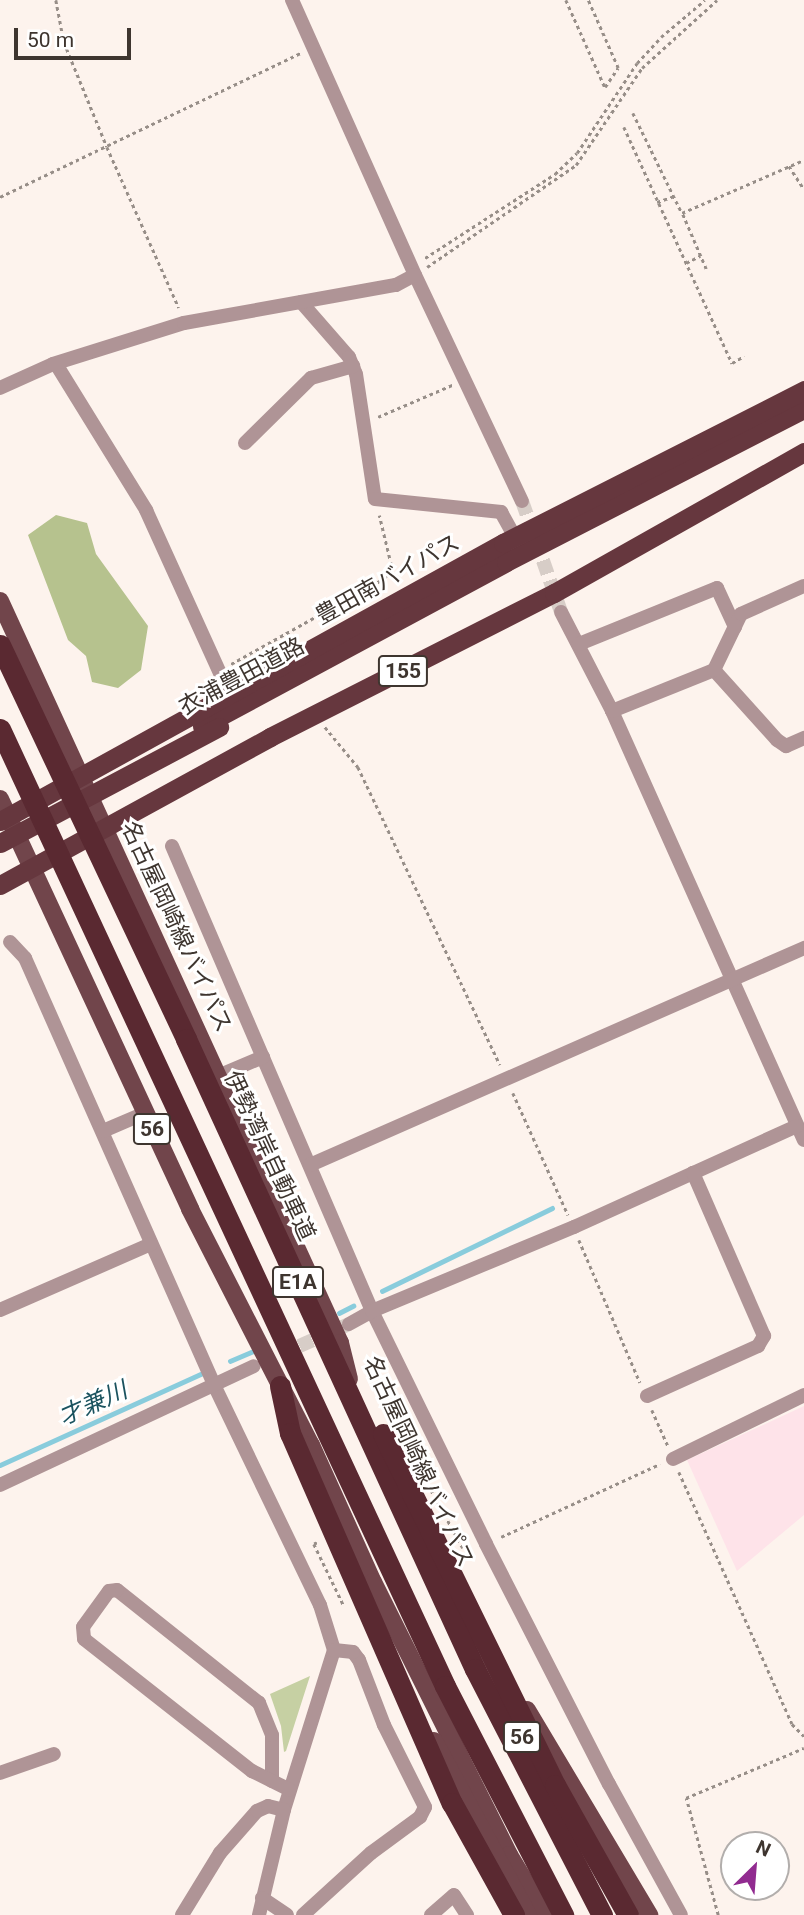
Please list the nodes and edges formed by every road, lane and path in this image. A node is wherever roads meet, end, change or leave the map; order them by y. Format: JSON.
{"nodes":[{"id":1,"x":56,"y":0,"type":"edge"},
{"id":2,"x":292,"y":0,"type":"edge"},
{"id":3,"x":566,"y":0,"type":"edge"},
{"id":4,"x":588,"y":0,"type":"edge"},
{"id":5,"x":717,"y":0,"type":"edge"},
{"id":6,"x":313,"y":47,"type":"junction"},
{"id":7,"x":633,"y":113,"type":"dead end"},
{"id":8,"x":624,"y":127,"type":"dead end"},
{"id":9,"x":107,"y":147,"type":"junction"},
{"id":10,"x":804,"y":160,"type":"edge"},
{"id":11,"x":789,"y":166,"type":"junction"},
{"id":12,"x":804,"y":189,"type":"edge"},
{"id":13,"x":674,"y":196,"type":"junction"},
{"id":14,"x":0,"y":197,"type":"edge"},
{"id":15,"x":657,"y":202,"type":"junction"},
{"id":16,"x":682,"y":213,"type":"junction"},
{"id":17,"x":700,"y":256,"type":"junction"},
{"id":18,"x":685,"y":264,"type":"junction"},
{"id":19,"x":706,"y":269,"type":"dead end"},
{"id":20,"x":415,"y":275,"type":"junction"},
{"id":21,"x":301,"y":302,"type":"junction"},
{"id":22,"x":184,"y":323,"type":"junction"},
{"id":23,"x":744,"y":356,"type":"dead end"},
{"id":24,"x":56,"y":364,"type":"junction"},
{"id":25,"x":353,"y":366,"type":"junction"},
{"id":26,"x":465,"y":379,"type":"junction"},
{"id":27,"x":0,"y":388,"type":"edge"},
{"id":28,"x":804,"y":390,"type":"edge"},
{"id":29,"x":804,"y":409,"type":"edge"},
{"id":30,"x":364,"y":423,"type":"junction"},
{"id":31,"x":804,"y":424,"type":"edge"},
{"id":32,"x":245,"y":443,"type":"dead end"},
{"id":33,"x":804,"y":452,"type":"edge"},
{"id":34,"x":733,"y":453,"type":"junction"},
{"id":35,"x":375,"y":499,"type":"junction"},
{"id":36,"x":522,"y":501,"type":"tunnel mouth"},
{"id":37,"x":515,"y":537,"type":"junction"},
{"id":38,"x":804,"y":586,"type":"edge"},
{"id":39,"x":0,"y":601,"type":"edge"},
{"id":40,"x":561,"y":612,"type":"tunnel mouth"},
{"id":41,"x":735,"y":627,"type":"junction"},
{"id":42,"x":579,"y":644,"type":"junction"},
{"id":43,"x":0,"y":645,"type":"edge"},
{"id":44,"x":219,"y":670,"type":"junction"},
{"id":45,"x":714,"y":670,"type":"junction"},
{"id":46,"x":230,"y":695,"type":"junction"},
{"id":47,"x":612,"y":711,"type":"junction"},
{"id":48,"x":0,"y":729,"type":"edge"},
{"id":49,"x":804,"y":738,"type":"edge"},
{"id":50,"x":81,"y":777,"type":"junction"},
{"id":51,"x":2,"y":817,"type":"edge"},
{"id":52,"x":104,"y":828,"type":"junction"},
{"id":53,"x":0,"y":843,"type":"edge"},
{"id":54,"x":173,"y":846,"type":"dead end"},
{"id":55,"x":32,"y":867,"type":"junction"},
{"id":56,"x":0,"y":885,"type":"edge"},
{"id":57,"x":10,"y":943,"type":"dead end"},
{"id":58,"x":804,"y":948,"type":"edge"},
{"id":59,"x":734,"y":979,"type":"junction"},
{"id":60,"x":263,"y":1057,"type":"junction"},
{"id":61,"x":218,"y":1076,"type":"junction"},
{"id":62,"x":145,"y":1114,"type":"junction"},
{"id":63,"x":797,"y":1126,"type":"junction"},
{"id":64,"x":103,"y":1131,"type":"junction"},
{"id":65,"x":804,"y":1140,"type":"edge"},
{"id":66,"x":310,"y":1166,"type":"junction"},
{"id":67,"x":692,"y":1173,"type":"junction"},
{"id":68,"x":151,"y":1244,"type":"junction"},
{"id":69,"x":0,"y":1310,"type":"edge"},
{"id":70,"x":372,"y":1311,"type":"junction"},
{"id":71,"x":344,"y":1333,"type":"junction"},
{"id":72,"x":254,"y":1366,"type":"tunnel mouth"},
{"id":73,"x":215,"y":1387,"type":"junction"},
{"id":74,"x":280,"y":1387,"type":"joint"},
{"id":75,"x":804,"y":1395,"type":"edge"},
{"id":76,"x":647,"y":1396,"type":"dead end"},
{"id":77,"x":673,"y":1459,"type":"junction"},
{"id":78,"x":0,"y":1485,"type":"edge"},
{"id":79,"x":433,"y":1489,"type":"dead end"},
{"id":80,"x":314,"y":1544,"type":"dead end"},
{"id":81,"x":486,"y":1544,"type":"junction"},
{"id":82,"x":463,"y":1548,"type":"dead end"},
{"id":83,"x":439,"y":1559,"type":"junction"},
{"id":84,"x":364,"y":1581,"type":"junction"},
{"id":85,"x":343,"y":1604,"type":"dead end"},
{"id":86,"x":334,"y":1650,"type":"junction"},
{"id":87,"x":804,"y":1736,"type":"edge"},
{"id":88,"x":804,"y":1748,"type":"edge"},
{"id":89,"x":54,"y":1754,"type":"dead end"},
{"id":90,"x":0,"y":1773,"type":"edge"},
{"id":91,"x":272,"y":1781,"type":"junction"},
{"id":92,"x":290,"y":1790,"type":"junction"},
{"id":93,"x":284,"y":1810,"type":"junction"},
{"id":94,"x":262,"y":1898,"type":"junction"},
{"id":95,"x":182,"y":1915,"type":"edge"},
{"id":96,"x":259,"y":1915,"type":"edge"},
{"id":97,"x":287,"y":1915,"type":"edge"},
{"id":98,"x":303,"y":1915,"type":"edge"},
{"id":99,"x":431,"y":1915,"type":"edge"},
{"id":100,"x":467,"y":1915,"type":"edge"},
{"id":101,"x":514,"y":1915,"type":"edge"},
{"id":102,"x":528,"y":1915,"type":"edge"},
{"id":103,"x":545,"y":1915,"type":"edge"},
{"id":104,"x":563,"y":1915,"type":"edge"},
{"id":105,"x":602,"y":1915,"type":"edge"},
{"id":106,"x":618,"y":1915,"type":"edge"},
{"id":107,"x":628,"y":1915,"type":"edge"},
{"id":108,"x":649,"y":1915,"type":"edge"},
{"id":109,"x":681,"y":1915,"type":"edge"},
{"id":110,"x":718,"y":1915,"type":"edge"}],
"edges":[{"from":1,"to":9,"type":"path"},
{"from":2,"to":6,"type":"street"},
{"from":3,"to":4,"type":"path"},
{"from":5,"to":20,"type":"path"},
{"from":6,"to":9,"type":"path"},
{"from":6,"to":20,"type":"street"},
{"from":7,"to":13,"type":"path"},
{"from":8,"to":15,"type":"path"},
{"from":9,"to":14,"type":"path"},
{"from":9,"to":22,"type":"path"},
{"from":10,"to":11,"type":"path"},
{"from":11,"to":12,"type":"path"},
{"from":11,"to":16,"type":"path"},
{"from":13,"to":15,"type":"path"},
{"from":13,"to":16,"type":"path"},
{"from":15,"to":18,"type":"path"},
{"from":16,"to":17,"type":"path"},
{"from":17,"to":18,"type":"path"},
{"from":17,"to":19,"type":"path"},
{"from":18,"to":23,"type":"path"},
{"from":20,"to":21,"type":"street"},
{"from":20,"to":26,"type":"street"},
{"from":21,"to":22,"type":"street"},
{"from":21,"to":25,"type":"street"},
{"from":22,"to":24,"type":"street"},
{"from":24,"to":27,"type":"street"},
{"from":24,"to":44,"type":"street"},
{"from":25,"to":30,"type":"street"},
{"from":25,"to":32,"type":"street"},
{"from":26,"to":30,"type":"path"},
{"from":26,"to":36,"type":"street"},
{"from":28,"to":37,"type":"highway","name":"豊田南バイパス"},
{"from":29,"to":34,"type":"highway","name":"衣浦豊田道路"},
{"from":30,"to":35,"type":"street"},
{"from":31,"to":34,"type":"highway","name":"衣浦豊田道路"},
{"from":33,"to":52,"type":"highway","number":"155"},
{"from":34,"to":51,"type":"highway","name":"衣浦豊田道路"},
{"from":34,"to":53,"type":"highway","name":"衣浦豊田道路"},
{"from":35,"to":37,"type":"street"},
{"from":35,"to":44,"type":"path"},
{"from":37,"to":46,"type":"highway","name":"豊田南バイパス"},
{"from":38,"to":41,"type":"street"},
{"from":39,"to":50,"type":"main road","name":"名古屋岡崎線バイパス"},
{"from":40,"to":42,"type":"street"},
{"from":41,"to":42,"type":"street"},
{"from":41,"to":45,"type":"street"},
{"from":42,"to":47,"type":"street"},
{"from":43,"to":105,"type":"highway","name":"伊勢湾岸自動車道","number":"E1A"},
{"from":44,"to":46,"type":"street"},
{"from":45,"to":47,"type":"street"},
{"from":45,"to":49,"type":"street"},
{"from":46,"to":50,"type":"highway","name":"豊田南バイパス"},
{"from":47,"to":59,"type":"street"},
{"from":48,"to":104,"type":"highway","number":"E1A"},
{"from":50,"to":51,"type":"highway","name":"豊田南バイパス"},
{"from":50,"to":52,"type":"main road","name":"名古屋岡崎線バイパス"},
{"from":51,"to":55,"type":"main road","number":"56"},
{"from":52,"to":55,"type":"highway","number":"155"},
{"from":52,"to":61,"type":"main road","name":"名古屋岡崎線バイパス"},
{"from":54,"to":60,"type":"street"},
{"from":55,"to":56,"type":"highway","number":"155"},
{"from":55,"to":62,"type":"main road","number":"56"},
{"from":57,"to":64,"type":"street"},
{"from":58,"to":59,"type":"street"},
{"from":59,"to":63,"type":"street"},
{"from":59,"to":66,"type":"street"},
{"from":60,"to":61,"type":"street"},
{"from":60,"to":66,"type":"street"},
{"from":61,"to":71,"type":"main road","name":"名古屋岡崎線バイパス"},
{"from":62,"to":64,"type":"street"},
{"from":62,"to":74,"type":"main road","number":"56"},
{"from":63,"to":65,"type":"street"},
{"from":63,"to":67,"type":"street"},
{"from":64,"to":68,"type":"street"},
{"from":66,"to":70,"type":"street"},
{"from":67,"to":70,"type":"street"},
{"from":67,"to":76,"type":"street"},
{"from":68,"to":69,"type":"street"},
{"from":68,"to":73,"type":"street"},
{"from":70,"to":71,"type":"street"},
{"from":70,"to":81,"type":"street"},
{"from":71,"to":83,"type":"highway"},
{"from":72,"to":73,"type":"street"},
{"from":73,"to":78,"type":"street"},
{"from":73,"to":86,"type":"street"},
{"from":74,"to":84,"type":"highway"},
{"from":75,"to":77,"type":"street"},
{"from":77,"to":81,"type":"path"},
{"from":77,"to":87,"type":"path"},
{"from":79,"to":82,"type":"path"},
{"from":80,"to":85,"type":"path"},
{"from":81,"to":109,"type":"street"},
{"from":83,"to":106,"type":"main road","name":"名古屋岡崎線バイパス","number":"56"},
{"from":83,"to":107,"type":"highway"},
{"from":83,"to":108,"type":"main road"},
{"from":84,"to":101,"type":"highway"},
{"from":84,"to":102,"type":"main road"},
{"from":84,"to":103,"type":"main road"},
{"from":86,"to":92,"type":"street"},
{"from":86,"to":98,"type":"street"},
{"from":88,"to":110,"type":"path"},
{"from":89,"to":90,"type":"street"},
{"from":91,"to":91,"type":"street"},
{"from":91,"to":92,"type":"street"},
{"from":92,"to":93,"type":"street"},
{"from":93,"to":94,"type":"street"},
{"from":93,"to":95,"type":"street"},
{"from":94,"to":96,"type":"street"},
{"from":94,"to":97,"type":"street"},
{"from":99,"to":100,"type":"street"}]}
